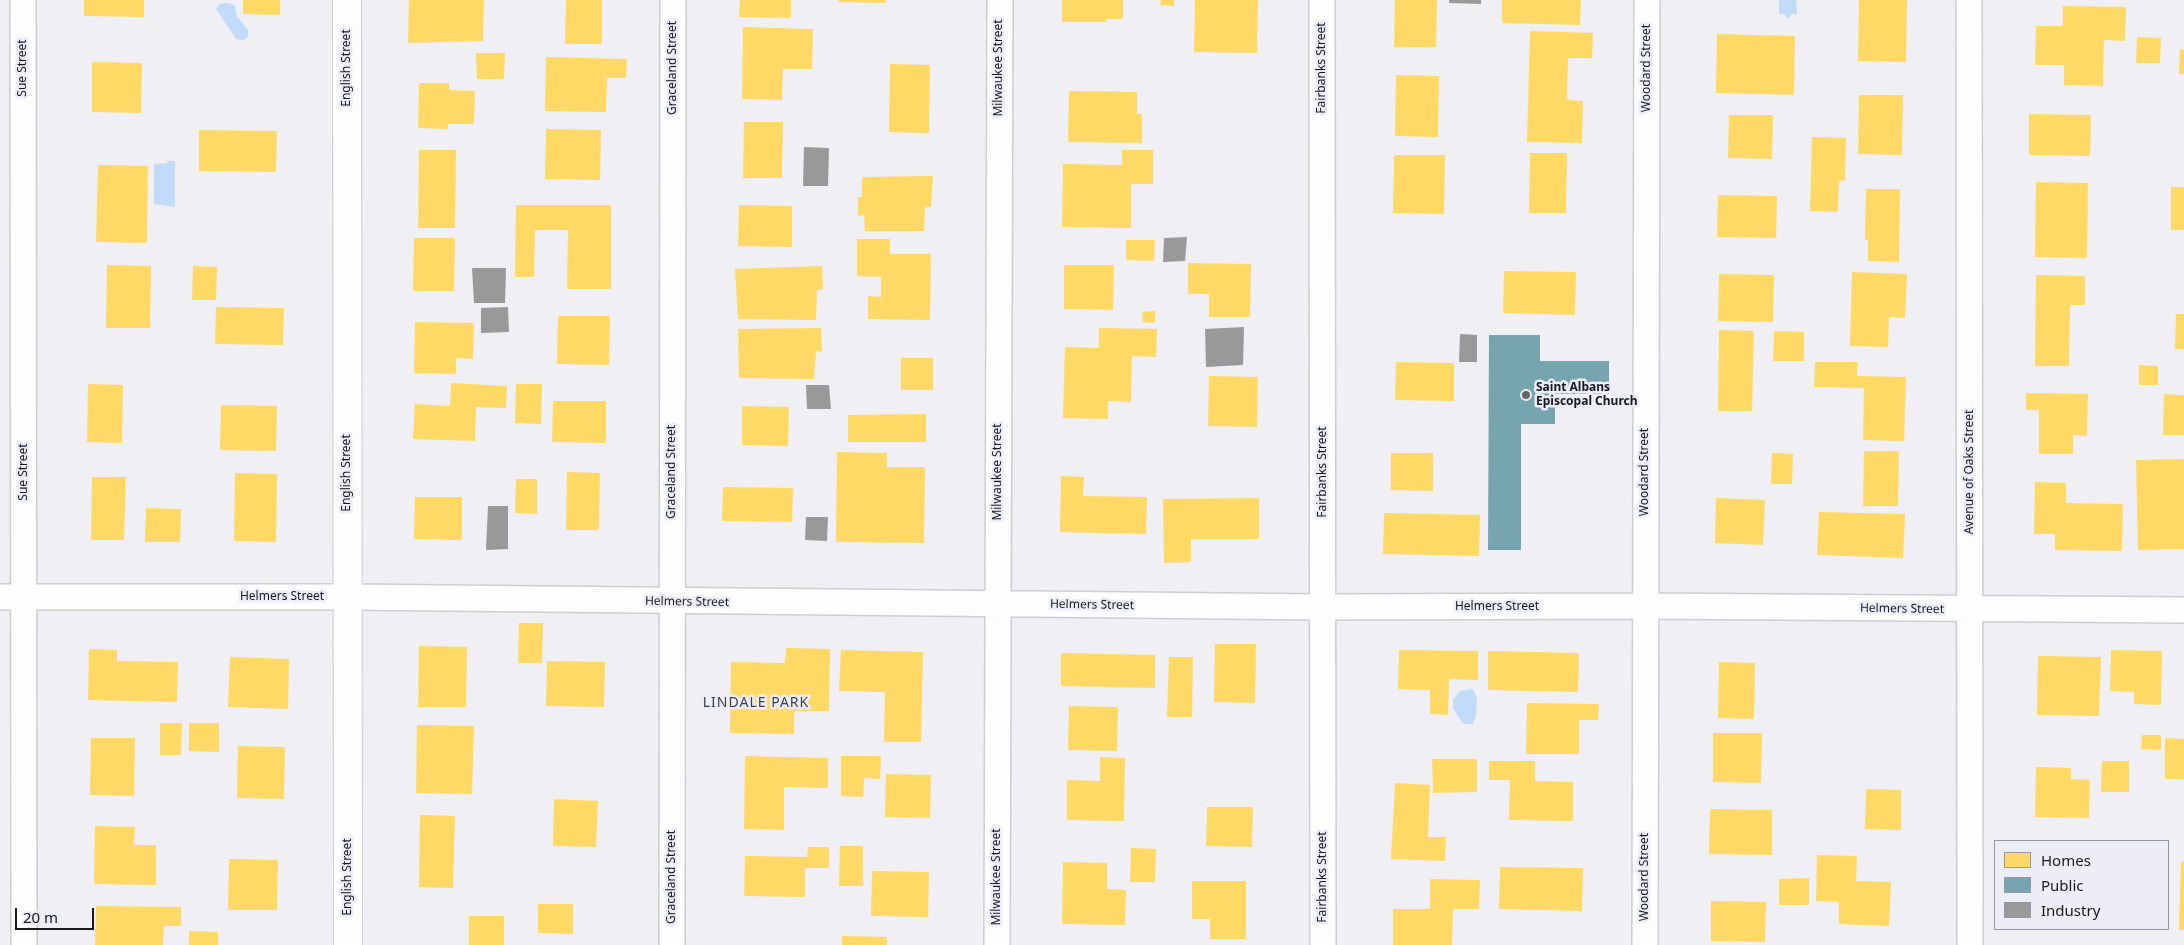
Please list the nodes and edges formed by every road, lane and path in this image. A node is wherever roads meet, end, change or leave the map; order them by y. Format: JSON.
{"nodes":[{"id":1,"x":23,"y":0,"type":"edge"},
{"id":2,"x":347,"y":0,"type":"edge"},
{"id":3,"x":673,"y":0,"type":"edge"},
{"id":4,"x":1000,"y":0,"type":"edge"},
{"id":5,"x":1322,"y":0,"type":"edge"},
{"id":6,"x":1648,"y":0,"type":"edge"},
{"id":7,"x":1969,"y":0,"type":"edge"},
{"id":8,"x":0,"y":597,"type":"edge"},
{"id":9,"x":25,"y":597,"type":"junction"},
{"id":10,"x":348,"y":597,"type":"junction"},
{"id":11,"x":672,"y":602,"type":"junction"},
{"id":12,"x":997,"y":604,"type":"junction"},
{"id":13,"x":1644,"y":606,"type":"junction"},
{"id":14,"x":1323,"y":607,"type":"junction"},
{"id":15,"x":1970,"y":609,"type":"junction"},
{"id":16,"x":2184,"y":610,"type":"edge"},
{"id":17,"x":24,"y":945,"type":"edge"},
{"id":18,"x":348,"y":945,"type":"edge"},
{"id":19,"x":672,"y":945,"type":"edge"},
{"id":20,"x":997,"y":945,"type":"edge"},
{"id":21,"x":1323,"y":945,"type":"edge"},
{"id":22,"x":1645,"y":945,"type":"edge"},
{"id":23,"x":1970,"y":945,"type":"edge"}],
"edges":[{"from":1,"to":9,"type":"street","name":"Sue Street"},
{"from":2,"to":10,"type":"street","name":"English Street"},
{"from":3,"to":11,"type":"street","name":"Graceland Street"},
{"from":4,"to":12,"type":"street","name":"Milwaukee Street"},
{"from":5,"to":14,"type":"street","name":"Fairbanks Street"},
{"from":6,"to":13,"type":"street","name":"Woodard Street"},
{"from":7,"to":15,"type":"street","name":"Avenue of Oaks Street"},
{"from":8,"to":9,"type":"street","name":"Helmers Street"},
{"from":9,"to":10,"type":"street","name":"Helmers Street"},
{"from":9,"to":17,"type":"street","name":"Sue Street"},
{"from":10,"to":11,"type":"street","name":"Helmers Street"},
{"from":10,"to":18,"type":"street","name":"English Street"},
{"from":11,"to":12,"type":"street","name":"Helmers Street"},
{"from":11,"to":19,"type":"street","name":"Graceland Street"},
{"from":12,"to":14,"type":"street","name":"Helmers Street"},
{"from":12,"to":20,"type":"street","name":"Milwaukee Street"},
{"from":13,"to":14,"type":"street","name":"Helmers Street"},
{"from":13,"to":15,"type":"street","name":"Helmers Street"},
{"from":13,"to":22,"type":"street","name":"Woodard Street"},
{"from":14,"to":21,"type":"street","name":"Fairbanks Street"},
{"from":15,"to":16,"type":"street","name":"Helmers Street"},
{"from":15,"to":23,"type":"street","name":"Avenue of Oaks Street"}]}
